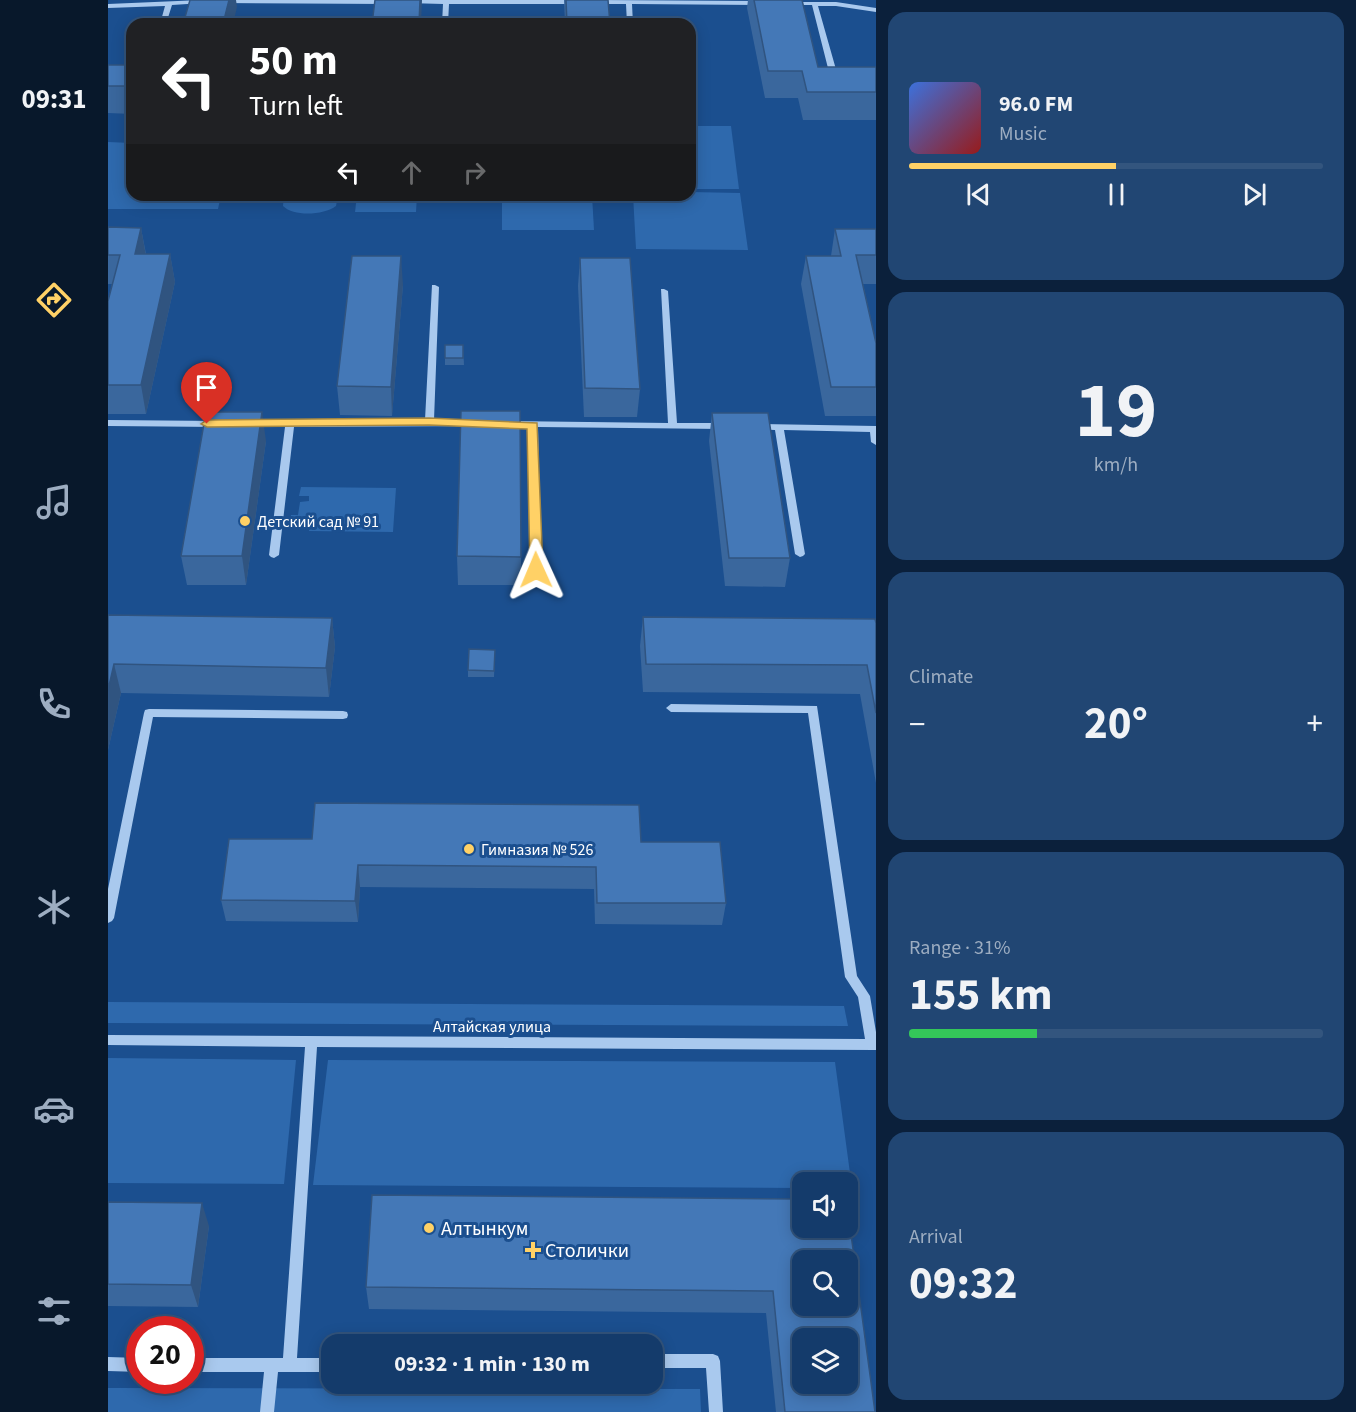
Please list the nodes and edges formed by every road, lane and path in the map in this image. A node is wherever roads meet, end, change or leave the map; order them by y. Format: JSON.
{"nodes":[{"id":1,"x":350,"y":1,"type":"edge"},
{"id":2,"x":524,"y":1,"type":"edge"},
{"id":3,"x":707,"y":1,"type":"edge"},
{"id":4,"x":169,"y":3,"type":"junction"},
{"id":5,"x":446,"y":3,"type":"junction"},
{"id":6,"x":629,"y":3,"type":"junction"},
{"id":7,"x":770,"y":3,"type":"edge"},
{"id":8,"x":782,"y":3,"type":"edge"},
{"id":9,"x":847,"y":3,"type":"edge"},
{"id":10,"x":108,"y":6,"type":"edge"},
{"id":11,"x":815,"y":6,"type":"junction"},
{"id":12,"x":876,"y":10,"type":"edge"},
{"id":13,"x":165,"y":18,"type":"edge"},
{"id":14,"x":445,"y":18,"type":"edge"},
{"id":15,"x":630,"y":18,"type":"edge"},
{"id":16,"x":837,"y":88,"type":"edge"},
{"id":17,"x":435,"y":287,"type":"dead end"},
{"id":18,"x":664,"y":291,"type":"dead end"},
{"id":19,"x":429,"y":422,"type":"junction"},
{"id":20,"x":108,"y":423,"type":"edge"},
{"id":21,"x":231,"y":424,"type":"edge"},
{"id":22,"x":242,"y":424,"type":"edge"},
{"id":23,"x":291,"y":424,"type":"junction"},
{"id":24,"x":533,"y":425,"type":"junction"},
{"id":25,"x":673,"y":425,"type":"junction"},
{"id":26,"x":730,"y":426,"type":"edge"},
{"id":27,"x":741,"y":427,"type":"edge"},
{"id":28,"x":779,"y":428,"type":"junction"},
{"id":29,"x":875,"y":429,"type":"edge"},
{"id":30,"x":876,"y":442,"type":"edge"},
{"id":31,"x":800,"y":554,"type":"dead end"},
{"id":32,"x":274,"y":555,"type":"dead end"},
{"id":33,"x":536,"y":570,"type":"dead end"},
{"id":34,"x":671,"y":708,"type":"dead end"},
{"id":35,"x":343,"y":715,"type":"dead end"},
{"id":36,"x":108,"y":918,"type":"edge"},
{"id":37,"x":108,"y":1040,"type":"edge"},
{"id":38,"x":311,"y":1042,"type":"junction"},
{"id":39,"x":874,"y":1045,"type":"edge"},
{"id":40,"x":663,"y":1362,"type":"edge"},
{"id":41,"x":108,"y":1364,"type":"edge"},
{"id":42,"x":126,"y":1365,"type":"edge"},
{"id":43,"x":204,"y":1365,"type":"edge"},
{"id":44,"x":272,"y":1365,"type":"junction"},
{"id":45,"x":321,"y":1365,"type":"edge"},
{"id":46,"x":289,"y":1366,"type":"junction"},
{"id":47,"x":267,"y":1412,"type":"edge"},
{"id":48,"x":716,"y":1412,"type":"edge"}],
"edges":[{"from":1,"to":4,"type":"street"},
{"from":1,"to":5,"type":"street"},
{"from":2,"to":5,"type":"street"},
{"from":2,"to":6,"type":"street"},
{"from":3,"to":6,"type":"street"},
{"from":3,"to":7,"type":"street"},
{"from":4,"to":10,"type":"street"},
{"from":4,"to":13,"type":"street"},
{"from":5,"to":14,"type":"street"},
{"from":6,"to":15,"type":"street"},
{"from":8,"to":11,"type":"street"},
{"from":9,"to":11,"type":"street"},
{"from":9,"to":12,"type":"street"},
{"from":11,"to":16,"type":"street"},
{"from":17,"to":19,"type":"street"},
{"from":18,"to":25,"type":"street"},
{"from":19,"to":23,"type":"street"},
{"from":19,"to":24,"type":"street"},
{"from":20,"to":21,"type":"street"},
{"from":22,"to":23,"type":"street"},
{"from":23,"to":32,"type":"street"},
{"from":24,"to":25,"type":"street"},
{"from":24,"to":33,"type":"street"},
{"from":25,"to":26,"type":"street"},
{"from":27,"to":28,"type":"street"},
{"from":28,"to":29,"type":"street"},
{"from":28,"to":31,"type":"street"},
{"from":29,"to":30,"type":"street"},
{"from":34,"to":39,"type":"street"},
{"from":35,"to":36,"type":"street"},
{"from":37,"to":38,"type":"street","name":"Алтайская улица"},
{"from":38,"to":39,"type":"street","name":"Алтайская улица"},
{"from":38,"to":46,"type":"street"},
{"from":40,"to":48,"type":"street"},
{"from":41,"to":42,"type":"street"},
{"from":43,"to":44,"type":"street"},
{"from":44,"to":46,"type":"street"},
{"from":44,"to":47,"type":"street"},
{"from":45,"to":46,"type":"street"}]}
